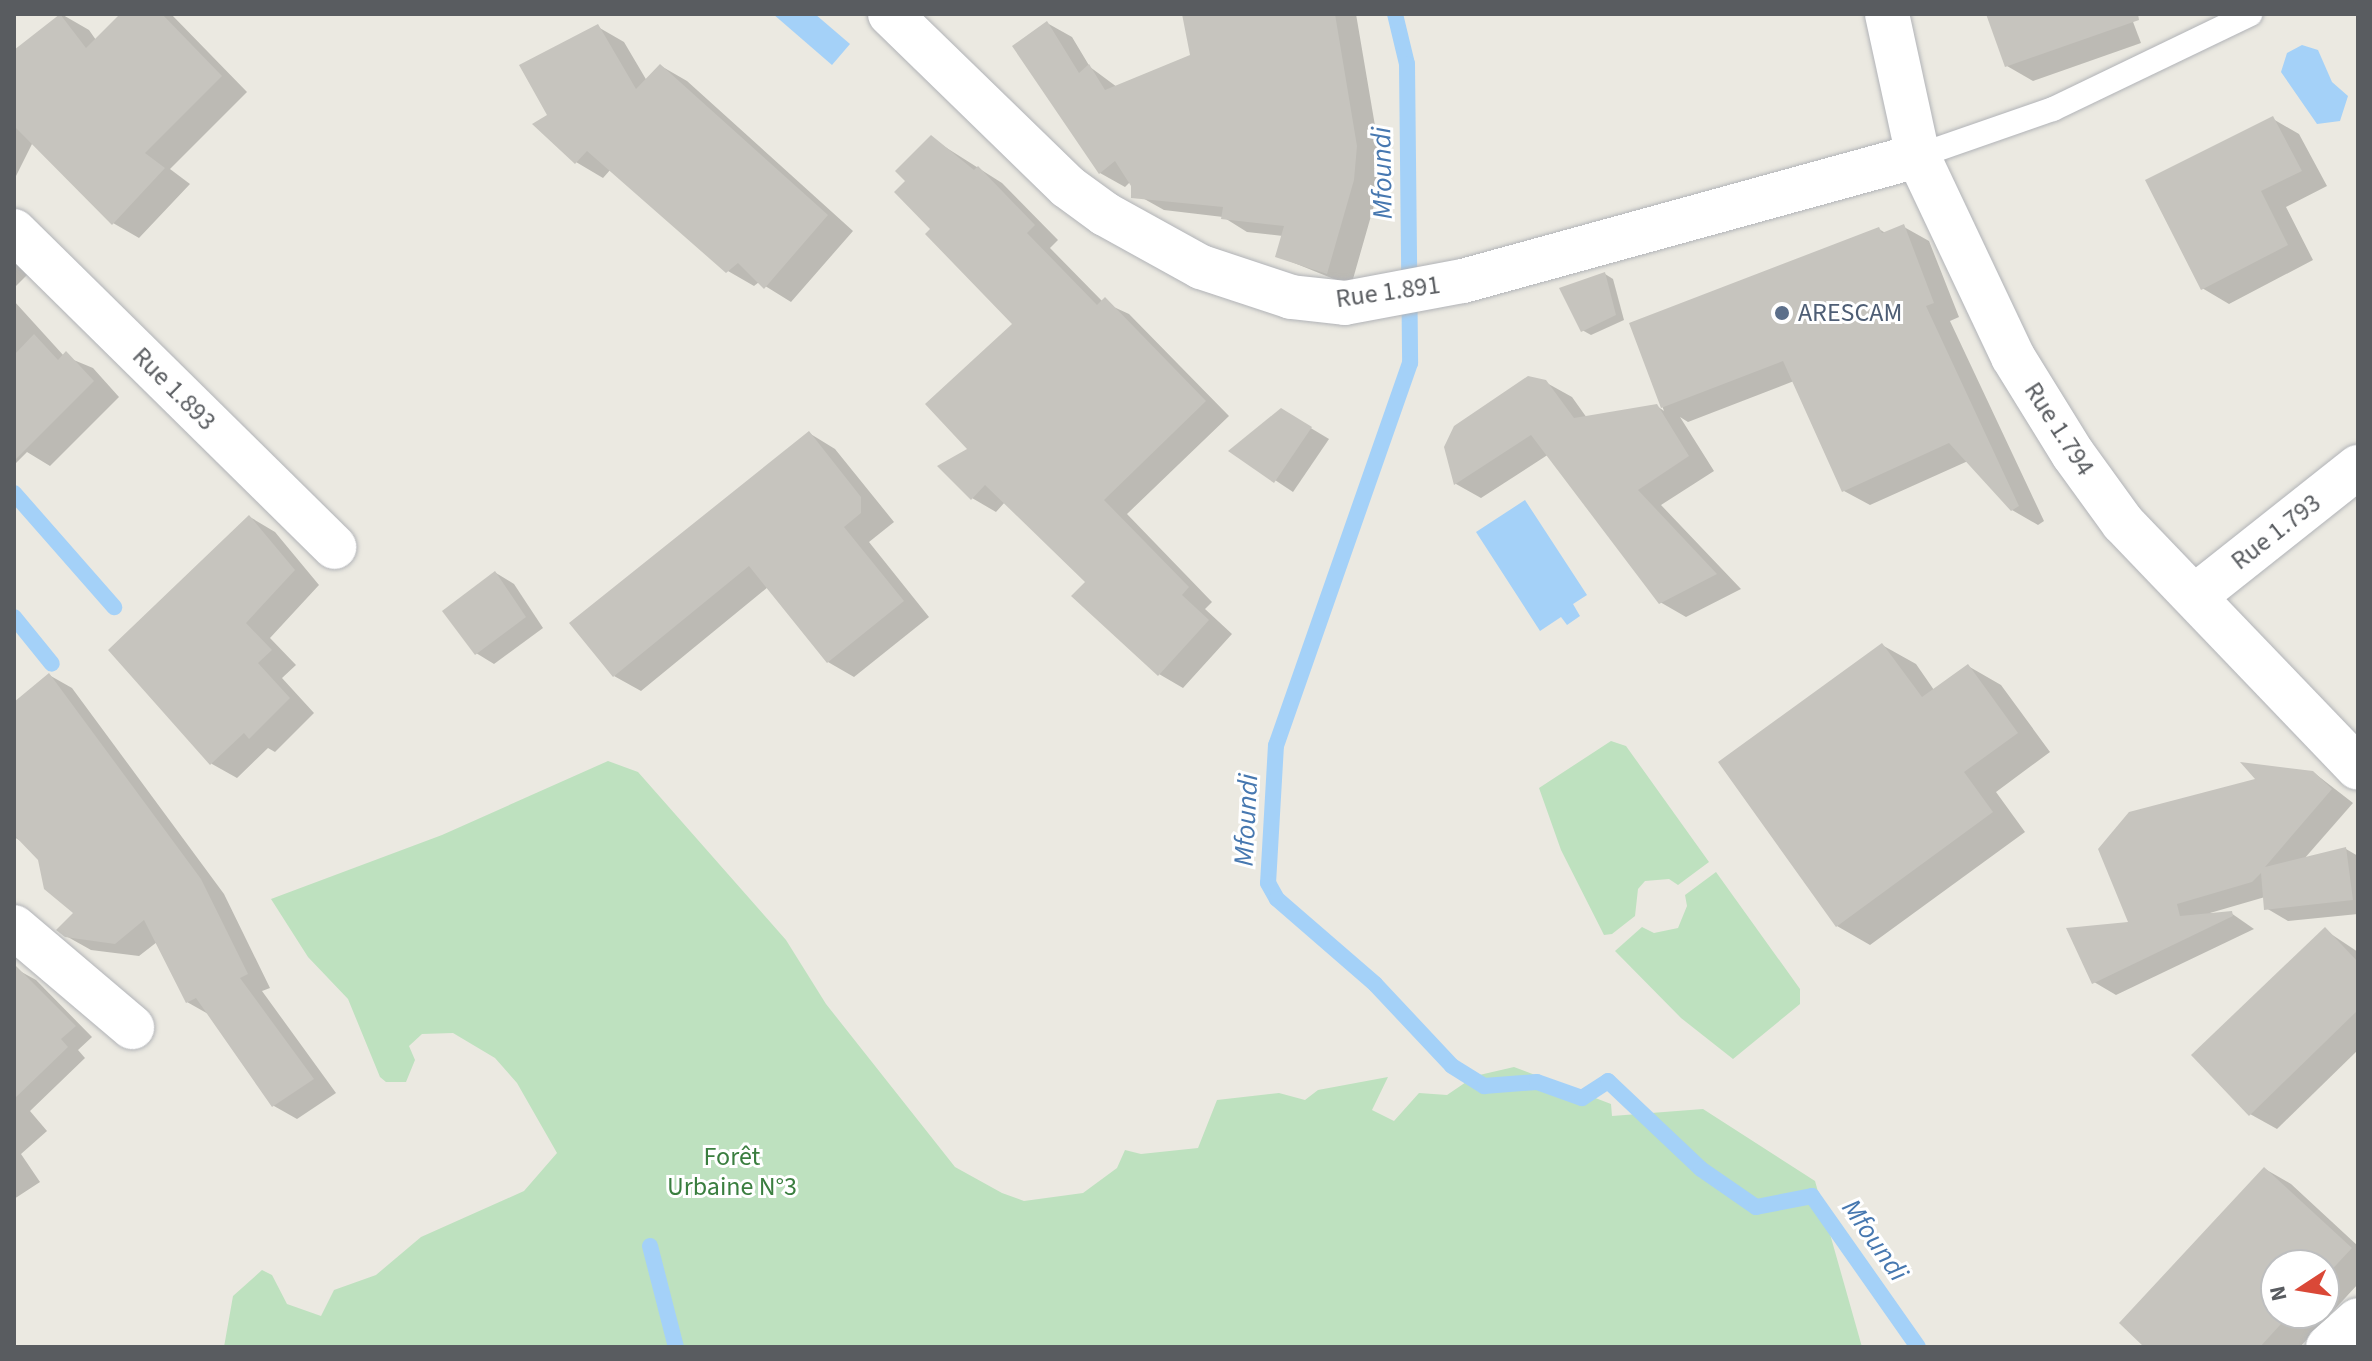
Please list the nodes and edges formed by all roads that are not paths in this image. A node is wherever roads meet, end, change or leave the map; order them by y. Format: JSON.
{"nodes":[{"id":1,"x":890,"y":14,"type":"edge"},
{"id":2,"x":1887,"y":14,"type":"edge"},
{"id":3,"x":2250,"y":14,"type":"edge"},
{"id":4,"x":1918,"y":156,"type":"junction"},
{"id":5,"x":14,"y":231,"type":"edge"},
{"id":6,"x":2358,"y":467,"type":"edge"},
{"id":7,"x":335,"y":547,"type":"dead end"},
{"id":8,"x":2195,"y":596,"type":"junction"},
{"id":9,"x":2358,"y":768,"type":"edge"},
{"id":10,"x":14,"y":927,"type":"edge"},
{"id":11,"x":132,"y":1027,"type":"dead end"},
{"id":12,"x":2358,"y":1320,"type":"edge"},
{"id":13,"x":2328,"y":1347,"type":"edge"}],
"edges":[{"from":1,"to":4,"type":"street","name":"Rue 1.891"},
{"from":2,"to":4,"type":"street","name":"Rue 1.794"},
{"from":3,"to":4,"type":"lane"},
{"from":4,"to":8,"type":"street","name":"Rue 1.794"},
{"from":5,"to":7,"type":"street","name":"Rue 1.893"},
{"from":6,"to":8,"type":"street","name":"Rue 1.793"},
{"from":8,"to":9,"type":"street","name":"Rue 1.794"},
{"from":10,"to":11,"type":"street"},
{"from":12,"to":13,"type":"street"}]}
